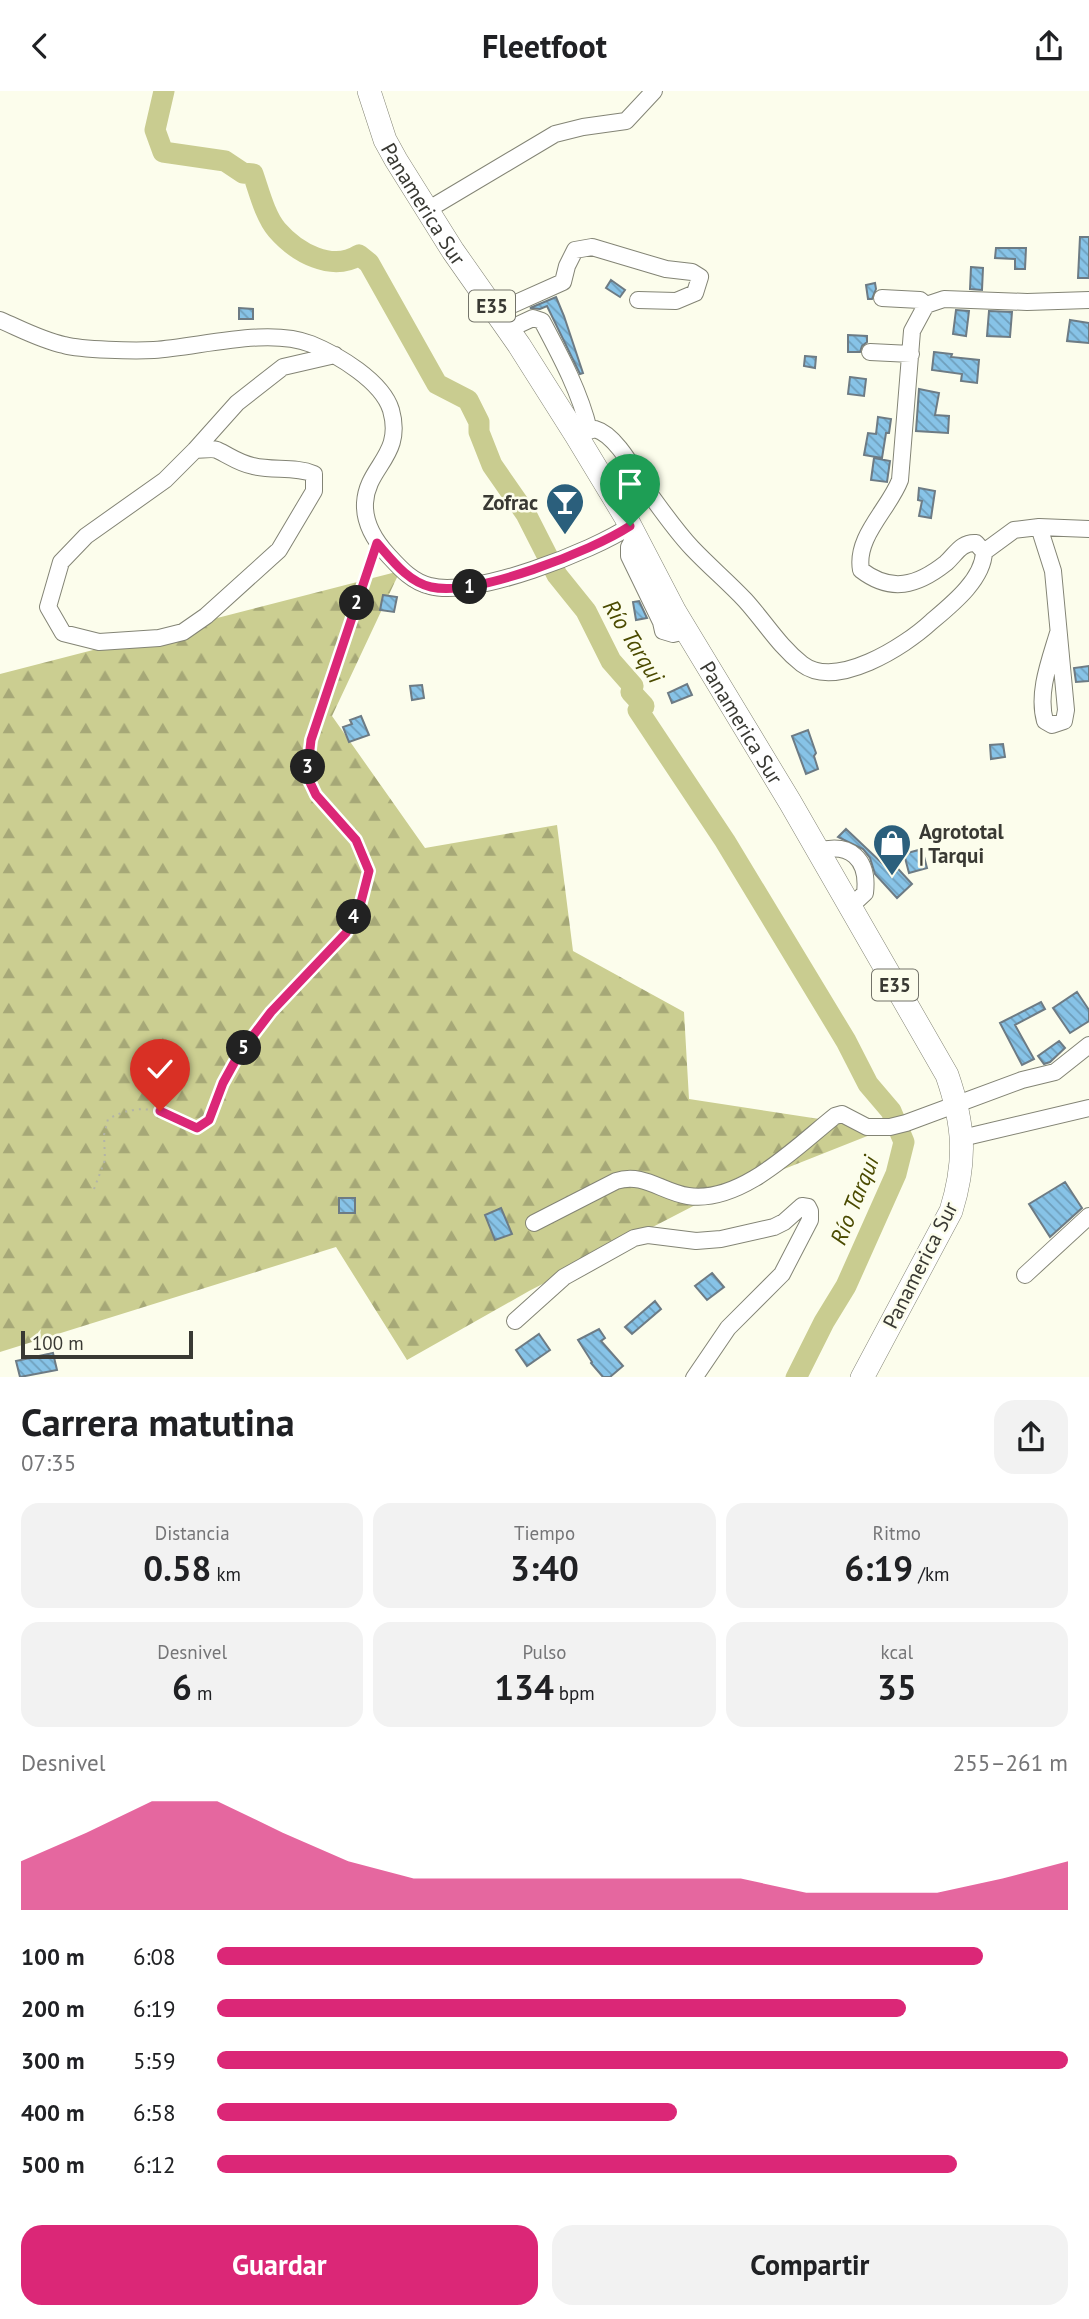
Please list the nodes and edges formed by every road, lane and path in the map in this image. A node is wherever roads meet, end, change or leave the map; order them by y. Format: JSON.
{"nodes":[{"id":1,"x":369,"y":91,"type":"edge"},
{"id":2,"x":654,"y":91,"type":"edge"},
{"id":3,"x":429,"y":209,"type":"junction"},
{"id":4,"x":882,"y":298,"type":"dead end"},
{"id":5,"x":638,"y":300,"type":"dead end"},
{"id":6,"x":1089,"y":300,"type":"edge"},
{"id":7,"x":926,"y":305,"type":"junction"},
{"id":8,"x":0,"y":320,"type":"edge"},
{"id":9,"x":501,"y":321,"type":"junction"},
{"id":10,"x":870,"y":352,"type":"dead end"},
{"id":11,"x":911,"y":354,"type":"junction"},
{"id":12,"x":335,"y":355,"type":"junction"},
{"id":13,"x":582,"y":432,"type":"junction"},
{"id":14,"x":195,"y":450,"type":"junction"},
{"id":15,"x":1039,"y":527,"type":"junction"},
{"id":16,"x":1089,"y":529,"type":"edge"},
{"id":17,"x":632,"y":531,"type":"junction"},
{"id":18,"x":377,"y":543,"type":"junction"},
{"id":19,"x":984,"y":552,"type":"junction"},
{"id":20,"x":1058,"y":633,"type":"junction"},
{"id":21,"x":818,"y":851,"type":"junction"},
{"id":22,"x":850,"y":907,"type":"junction"},
{"id":23,"x":1089,"y":1045,"type":"edge"},
{"id":24,"x":957,"y":1104,"type":"junction"},
{"id":25,"x":1089,"y":1108,"type":"edge"},
{"id":26,"x":962,"y":1138,"type":"junction"},
{"id":27,"x":94,"y":1189,"type":"dead end"},
{"id":28,"x":1089,"y":1216,"type":"edge"},
{"id":29,"x":534,"y":1223,"type":"dead end"},
{"id":30,"x":1025,"y":1275,"type":"dead end"},
{"id":31,"x":515,"y":1321,"type":"dead end"},
{"id":32,"x":694,"y":1377,"type":"edge"},
{"id":33,"x":862,"y":1377,"type":"edge"}],
"edges":[{"from":1,"to":3,"type":"highway","name":"Panamerica Sur","number":"E35"},
{"from":2,"to":3,"type":"street"},
{"from":3,"to":9,"type":"highway","name":"Panamerica Sur","number":"E35"},
{"from":4,"to":7,"type":"street"},
{"from":5,"to":9,"type":"street"},
{"from":6,"to":7,"type":"street"},
{"from":7,"to":11,"type":"street"},
{"from":8,"to":12,"type":"street"},
{"from":9,"to":13,"type":"highway","name":"Panamerica Sur","number":"E35"},
{"from":9,"to":13,"type":"street"},
{"from":10,"to":11,"type":"street"},
{"from":11,"to":19,"type":"street"},
{"from":12,"to":14,"type":"street"},
{"from":12,"to":18,"type":"street"},
{"from":13,"to":17,"type":"highway","name":"Panamerica Sur","number":"E35"},
{"from":13,"to":19,"type":"street"},
{"from":14,"to":14,"type":"street"},
{"from":15,"to":16,"type":"street"},
{"from":15,"to":19,"type":"street"},
{"from":15,"to":20,"type":"street"},
{"from":17,"to":18,"type":"street"},
{"from":17,"to":21,"type":"highway","name":"Panamerica Sur","number":"E35"},
{"from":18,"to":27,"type":"path"},
{"from":20,"to":20,"type":"street"},
{"from":21,"to":22,"type":"highway","name":"Panamerica Sur","number":"E35"},
{"from":21,"to":22,"type":"street"},
{"from":22,"to":24,"type":"highway","name":"Panamerica Sur","number":"E35"},
{"from":23,"to":24,"type":"street"},
{"from":24,"to":26,"type":"highway","name":"Panamerica Sur","number":"E35"},
{"from":24,"to":29,"type":"street"},
{"from":25,"to":26,"type":"street"},
{"from":26,"to":33,"type":"highway","name":"Panamerica Sur","number":"E35"},
{"from":28,"to":30,"type":"street"},
{"from":31,"to":32,"type":"street"}]}
